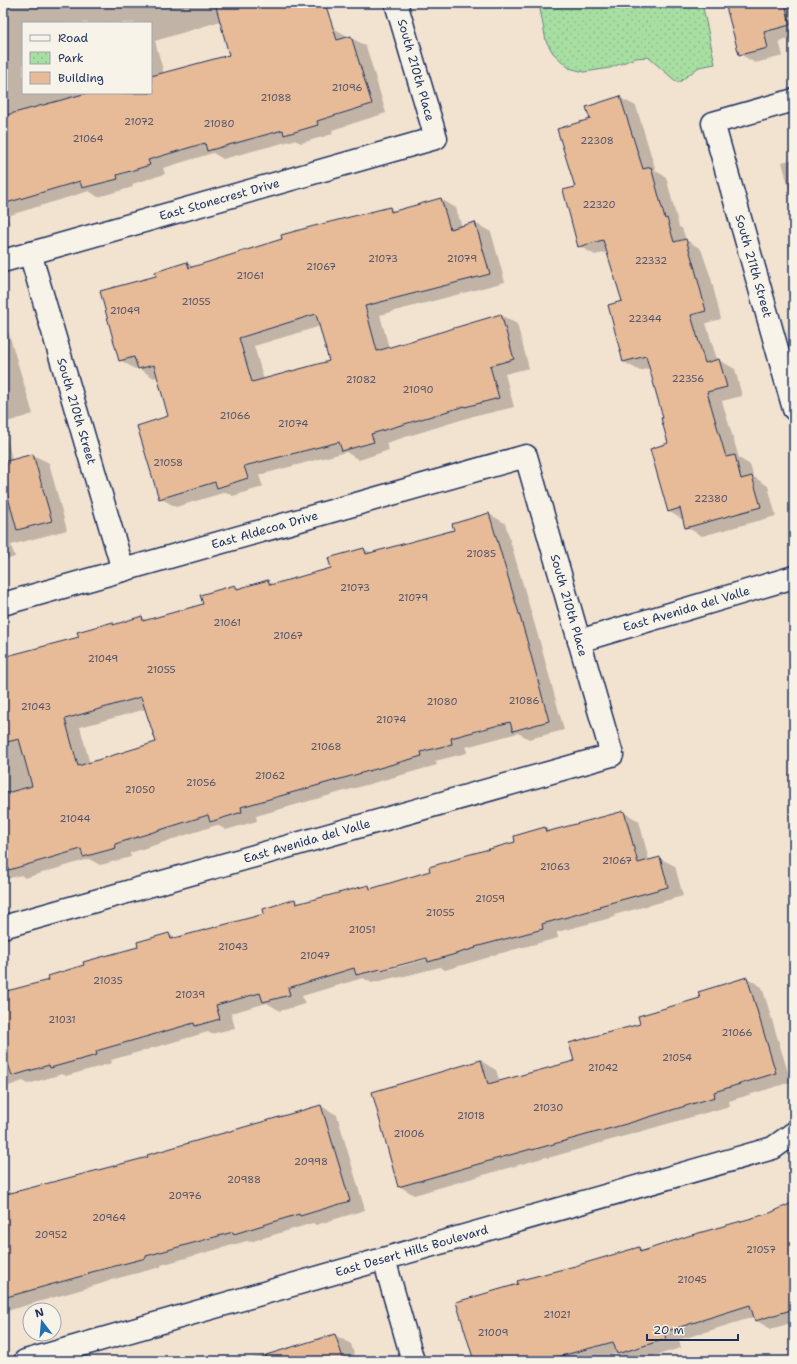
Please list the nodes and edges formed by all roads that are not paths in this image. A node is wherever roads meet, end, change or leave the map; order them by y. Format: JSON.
{"nodes":[{"id":1,"x":396,"y":3,"type":"edge"},
{"id":2,"x":794,"y":100,"type":"edge"},
{"id":3,"x":436,"y":138,"type":"joint"},
{"id":4,"x":30,"y":253,"type":"junction"},
{"id":5,"x":3,"y":261,"type":"edge"},
{"id":6,"x":794,"y":409,"type":"edge"},
{"id":7,"x":526,"y":456,"type":"joint"},
{"id":8,"x":123,"y":570,"type":"junction"},
{"id":9,"x":794,"y":576,"type":"edge"},
{"id":10,"x":3,"y":604,"type":"edge"},
{"id":11,"x":579,"y":641,"type":"junction"},
{"id":12,"x":612,"y":755,"type":"joint"},
{"id":13,"x":3,"y":927,"type":"edge"},
{"id":14,"x":794,"y":1133,"type":"edge"},
{"id":15,"x":384,"y":1259,"type":"junction"},
{"id":16,"x":25,"y":1361,"type":"edge"},
{"id":17,"x":413,"y":1361,"type":"edge"}],
"edges":[{"from":1,"to":3,"type":"street","name":"South 210th Place"},
{"from":2,"to":6,"type":"street","name":"South 211th Street"},
{"from":3,"to":4,"type":"street","name":"East Stonecrest Drive"},
{"from":4,"to":5,"type":"street","name":"East Stonecrest Drive"},
{"from":4,"to":8,"type":"street","name":"South 210th Street"},
{"from":7,"to":8,"type":"street","name":"East Aldecoa Drive"},
{"from":7,"to":11,"type":"street","name":"South 210th Place"},
{"from":8,"to":10,"type":"street","name":"East Aldecoa Drive"},
{"from":9,"to":11,"type":"street","name":"East Avenida del Valle"},
{"from":11,"to":12,"type":"street","name":"South 210th Place"},
{"from":12,"to":13,"type":"street","name":"East Avenida del Valle"},
{"from":14,"to":15,"type":"street","name":"East Desert Hills Boulevard"},
{"from":15,"to":16,"type":"street","name":"East Desert Hills Boulevard"},
{"from":15,"to":17,"type":"street"}]}
